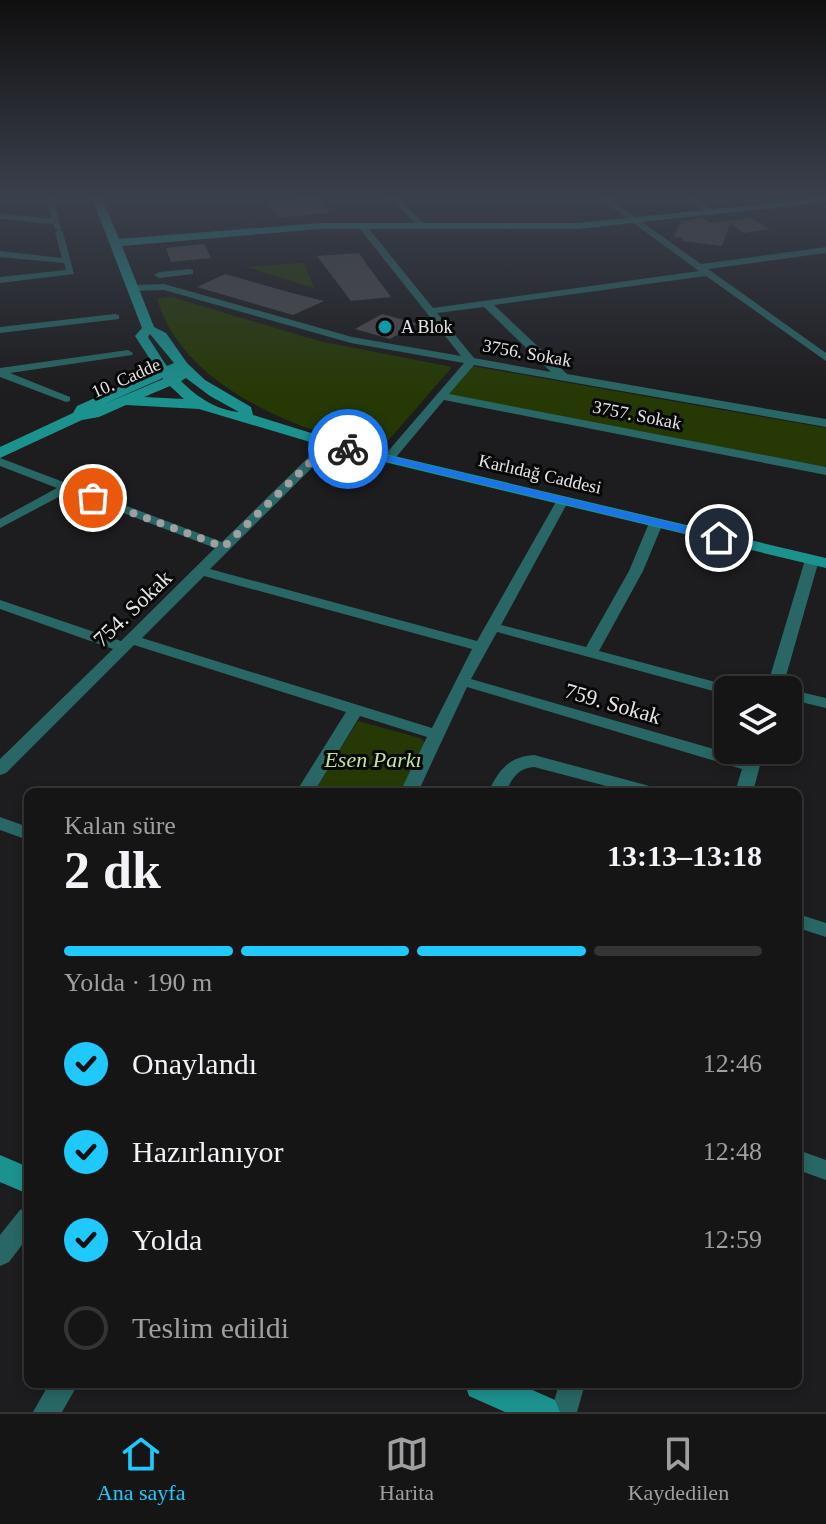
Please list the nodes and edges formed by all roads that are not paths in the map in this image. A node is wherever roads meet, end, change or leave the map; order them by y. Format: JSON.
{"nodes":[{"id":1,"x":69,"y":264,"type":"edge"},
{"id":2,"x":123,"y":264,"type":"edge"},
{"id":3,"x":392,"y":264,"type":"edge"},
{"id":4,"x":694,"y":264,"type":"edge"},
{"id":5,"x":741,"y":264,"type":"edge"},
{"id":6,"x":703,"y":270,"type":"junction"},
{"id":7,"x":190,"y":272,"type":"dead end"},
{"id":8,"x":159,"y":275,"type":"dead end"},
{"id":9,"x":0,"y":280,"type":"edge"},
{"id":10,"x":132,"y":288,"type":"junction"},
{"id":11,"x":486,"y":303,"type":"junction"},
{"id":12,"x":430,"y":311,"type":"junction"},
{"id":13,"x":115,"y":317,"type":"dead end"},
{"id":14,"x":149,"y":329,"type":"junction"},
{"id":15,"x":0,"y":330,"type":"edge"},
{"id":16,"x":128,"y":353,"type":"dead end"},
{"id":17,"x":825,"y":356,"type":"edge"},
{"id":18,"x":471,"y":361,"type":"junction"},
{"id":19,"x":184,"y":368,"type":"junction"},
{"id":20,"x":0,"y":372,"type":"edge"},
{"id":21,"x":167,"y":376,"type":"junction"},
{"id":22,"x":563,"y":377,"type":"junction"},
{"id":23,"x":442,"y":396,"type":"junction"},
{"id":24,"x":66,"y":399,"type":"dead end"},
{"id":25,"x":118,"y":403,"type":"junction"},
{"id":26,"x":203,"y":405,"type":"junction"},
{"id":27,"x":79,"y":416,"type":"junction"},
{"id":28,"x":246,"y":417,"type":"junction"},
{"id":29,"x":826,"y":423,"type":"edge"},
{"id":30,"x":329,"y":444,"type":"junction"},
{"id":31,"x":0,"y":453,"type":"edge"},
{"id":32,"x":388,"y":459,"type":"junction"},
{"id":33,"x":0,"y":462,"type":"edge"},
{"id":34,"x":826,"y":471,"type":"edge"},
{"id":35,"x":67,"y":488,"type":"junction"},
{"id":36,"x":563,"y":500,"type":"junction"},
{"id":37,"x":656,"y":523,"type":"junction"},
{"id":38,"x":0,"y":524,"type":"edge"},
{"id":39,"x":224,"y":547,"type":"junction"},
{"id":40,"x":819,"y":562,"type":"edge"},
{"id":41,"x":202,"y":571,"type":"junction"},
{"id":42,"x":0,"y":604,"type":"edge"},
{"id":43,"x":493,"y":627,"type":"junction"},
{"id":44,"x":127,"y":643,"type":"junction"},
{"id":45,"x":481,"y":647,"type":"junction"},
{"id":46,"x":591,"y":652,"type":"junction"},
{"id":47,"x":779,"y":676,"type":"edge"},
{"id":48,"x":462,"y":681,"type":"junction"},
{"id":49,"x":714,"y":686,"type":"edge"},
{"id":50,"x":802,"y":697,"type":"edge"},
{"id":51,"x":826,"y":703,"type":"edge"},
{"id":52,"x":355,"y":711,"type":"junction"},
{"id":53,"x":437,"y":735,"type":"junction"},
{"id":54,"x":714,"y":747,"type":"edge"},
{"id":55,"x":752,"y":764,"type":"edge"},
{"id":56,"x":0,"y":769,"type":"edge"},
{"id":57,"x":307,"y":788,"type":"edge"},
{"id":58,"x":411,"y":788,"type":"edge"},
{"id":59,"x":499,"y":788,"type":"edge"},
{"id":60,"x":634,"y":788,"type":"edge"},
{"id":61,"x":745,"y":788,"type":"edge"},
{"id":62,"x":0,"y":823,"type":"edge"},
{"id":63,"x":24,"y":832,"type":"edge"},
{"id":64,"x":802,"y":922,"type":"edge"},
{"id":65,"x":826,"y":930,"type":"edge"},
{"id":66,"x":802,"y":1161,"type":"edge"},
{"id":67,"x":0,"y":1168,"type":"edge"},
{"id":68,"x":826,"y":1170,"type":"edge"},
{"id":69,"x":24,"y":1179,"type":"edge"},
{"id":70,"x":24,"y":1223,"type":"edge"},
{"id":71,"x":0,"y":1254,"type":"edge"},
{"id":72,"x":62,"y":1388,"type":"edge"},
{"id":73,"x":490,"y":1388,"type":"edge"},
{"id":74,"x":571,"y":1388,"type":"edge"},
{"id":75,"x":46,"y":1412,"type":"edge"},
{"id":76,"x":543,"y":1412,"type":"edge"},
{"id":77,"x":564,"y":1412,"type":"edge"}],
"edges":[{"from":1,"to":9,"type":"street"},
{"from":2,"to":10,"type":"main road","name":"Karlıdağ Caddesi"},
{"from":3,"to":12,"type":"street"},
{"from":4,"to":6,"type":"street"},
{"from":5,"to":6,"type":"street"},
{"from":6,"to":11,"type":"street"},
{"from":6,"to":17,"type":"street"},
{"from":7,"to":8,"type":"street"},
{"from":10,"to":14,"type":"main road","name":"Karlıdağ Caddesi"},
{"from":10,"to":18,"type":"street","name":"3756. Sokak"},
{"from":11,"to":12,"type":"street"},
{"from":11,"to":22,"type":"street"},
{"from":12,"to":18,"type":"street"},
{"from":13,"to":15,"type":"street"},
{"from":14,"to":19,"type":"main road","name":"Karlıdağ Caddesi"},
{"from":14,"to":21,"type":"main road","name":"Karlıdağ Caddesi"},
{"from":16,"to":20,"type":"street"},
{"from":18,"to":22,"type":"street","name":"3756. Sokak"},
{"from":18,"to":23,"type":"street"},
{"from":19,"to":21,"type":"main road","name":"10. Cadde"},
{"from":19,"to":28,"type":"main road","name":"Karlıdağ Caddesi"},
{"from":20,"to":24,"type":"street"},
{"from":21,"to":25,"type":"main road","name":"10. Cadde"},
{"from":21,"to":26,"type":"main road","name":"Karlıdağ Caddesi"},
{"from":21,"to":27,"type":"main road","name":"10. Cadde"},
{"from":22,"to":29,"type":"street","name":"3756. Sokak"},
{"from":23,"to":32,"type":"street"},
{"from":23,"to":34,"type":"street","name":"3757. Sokak"},
{"from":25,"to":26,"type":"main road"},
{"from":25,"to":27,"type":"main road","name":"10. Cadde"},
{"from":26,"to":28,"type":"main road","name":"Karlıdağ Caddesi"},
{"from":27,"to":31,"type":"main road","name":"10. Cadde"},
{"from":28,"to":30,"type":"main road","name":"Karlıdağ Caddesi"},
{"from":30,"to":32,"type":"main road","name":"Karlıdağ Caddesi"},
{"from":30,"to":39,"type":"street","name":"754. Sokak"},
{"from":32,"to":36,"type":"main road","name":"Karlıdağ Caddesi"},
{"from":33,"to":35,"type":"street"},
{"from":35,"to":38,"type":"street"},
{"from":35,"to":39,"type":"street"},
{"from":36,"to":37,"type":"main road","name":"Karlıdağ Caddesi"},
{"from":36,"to":43,"type":"street"},
{"from":37,"to":40,"type":"main road","name":"Karlıdağ Caddesi"},
{"from":37,"to":46,"type":"street"},
{"from":39,"to":41,"type":"street","name":"754. Sokak"},
{"from":40,"to":47,"type":"street"},
{"from":41,"to":44,"type":"street","name":"754. Sokak"},
{"from":41,"to":45,"type":"street"},
{"from":42,"to":44,"type":"street"},
{"from":43,"to":45,"type":"street"},
{"from":43,"to":46,"type":"street"},
{"from":44,"to":52,"type":"street"},
{"from":44,"to":56,"type":"street","name":"754. Sokak"},
{"from":45,"to":48,"type":"street"},
{"from":46,"to":49,"type":"street"},
{"from":48,"to":53,"type":"street"},
{"from":48,"to":54,"type":"street","name":"759. Sokak"},
{"from":50,"to":51,"type":"street"},
{"from":52,"to":53,"type":"street"},
{"from":52,"to":57,"type":"street"},
{"from":53,"to":58,"type":"street"},
{"from":55,"to":61,"type":"street"},
{"from":59,"to":60,"type":"street"},
{"from":62,"to":63,"type":"street"},
{"from":64,"to":65,"type":"street"},
{"from":66,"to":68,"type":"street"},
{"from":67,"to":69,"type":"main road"},
{"from":70,"to":71,"type":"street"},
{"from":72,"to":75,"type":"street"},
{"from":73,"to":76,"type":"main road"},
{"from":74,"to":77,"type":"street"}]}
